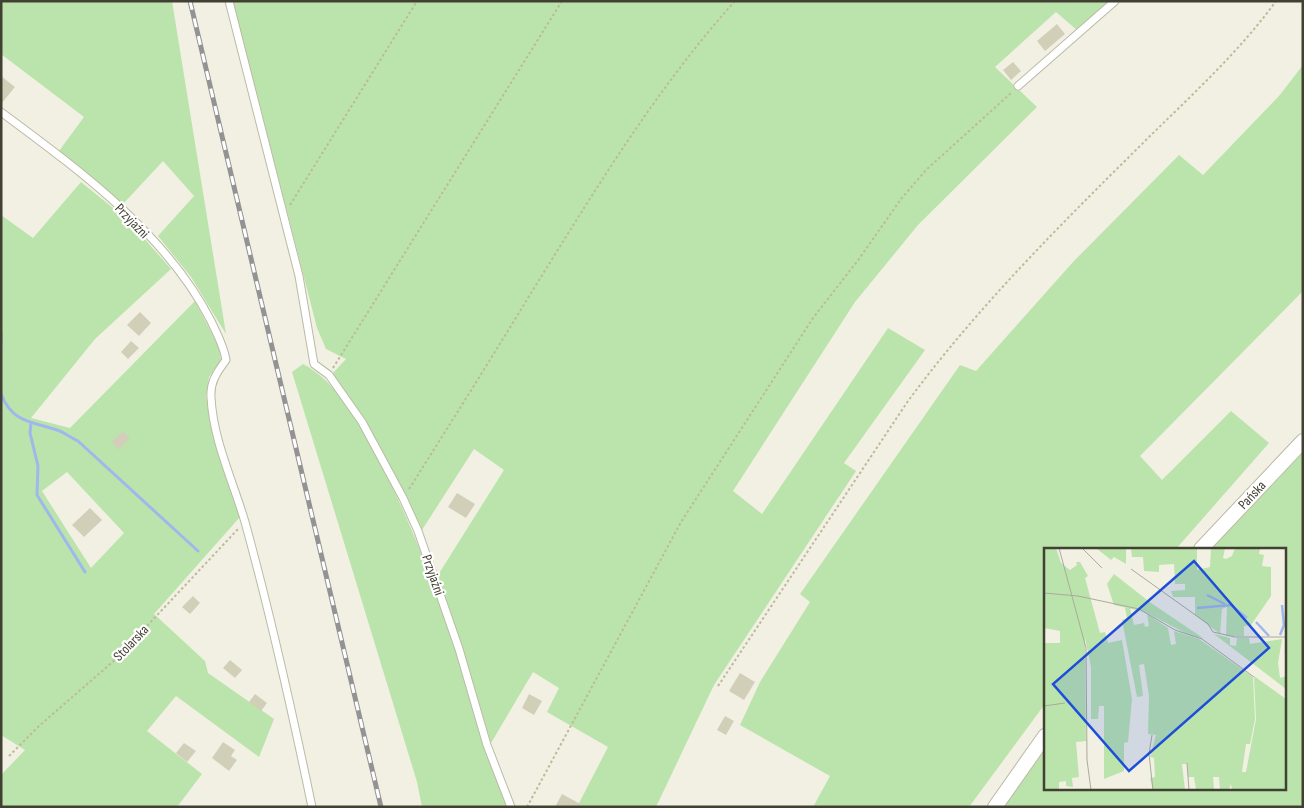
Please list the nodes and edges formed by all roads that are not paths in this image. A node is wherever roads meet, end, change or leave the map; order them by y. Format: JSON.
{"nodes":[{"id":1,"x":229,"y":1,"type":"edge"},
{"id":2,"x":1115,"y":1,"type":"edge"},
{"id":3,"x":1018,"y":86,"type":"road end"},
{"id":4,"x":1,"y":112,"type":"edge"},
{"id":5,"x":1303,"y":441,"type":"edge"},
{"id":6,"x":1202,"y":548,"type":"edge"},
{"id":7,"x":1044,"y":737,"type":"edge"},
{"id":8,"x":312,"y":807,"type":"edge"},
{"id":9,"x":511,"y":807,"type":"edge"},
{"id":10,"x":994,"y":807,"type":"edge"}],
"edges":[{"from":1,"to":9,"type":"lane","name":"Przyjaźni"},
{"from":2,"to":3,"type":"lane"},
{"from":4,"to":8,"type":"lane","name":"Przyjaźni"},
{"from":5,"to":6,"type":"street","name":"Pańska"},
{"from":7,"to":10,"type":"street"}]}
